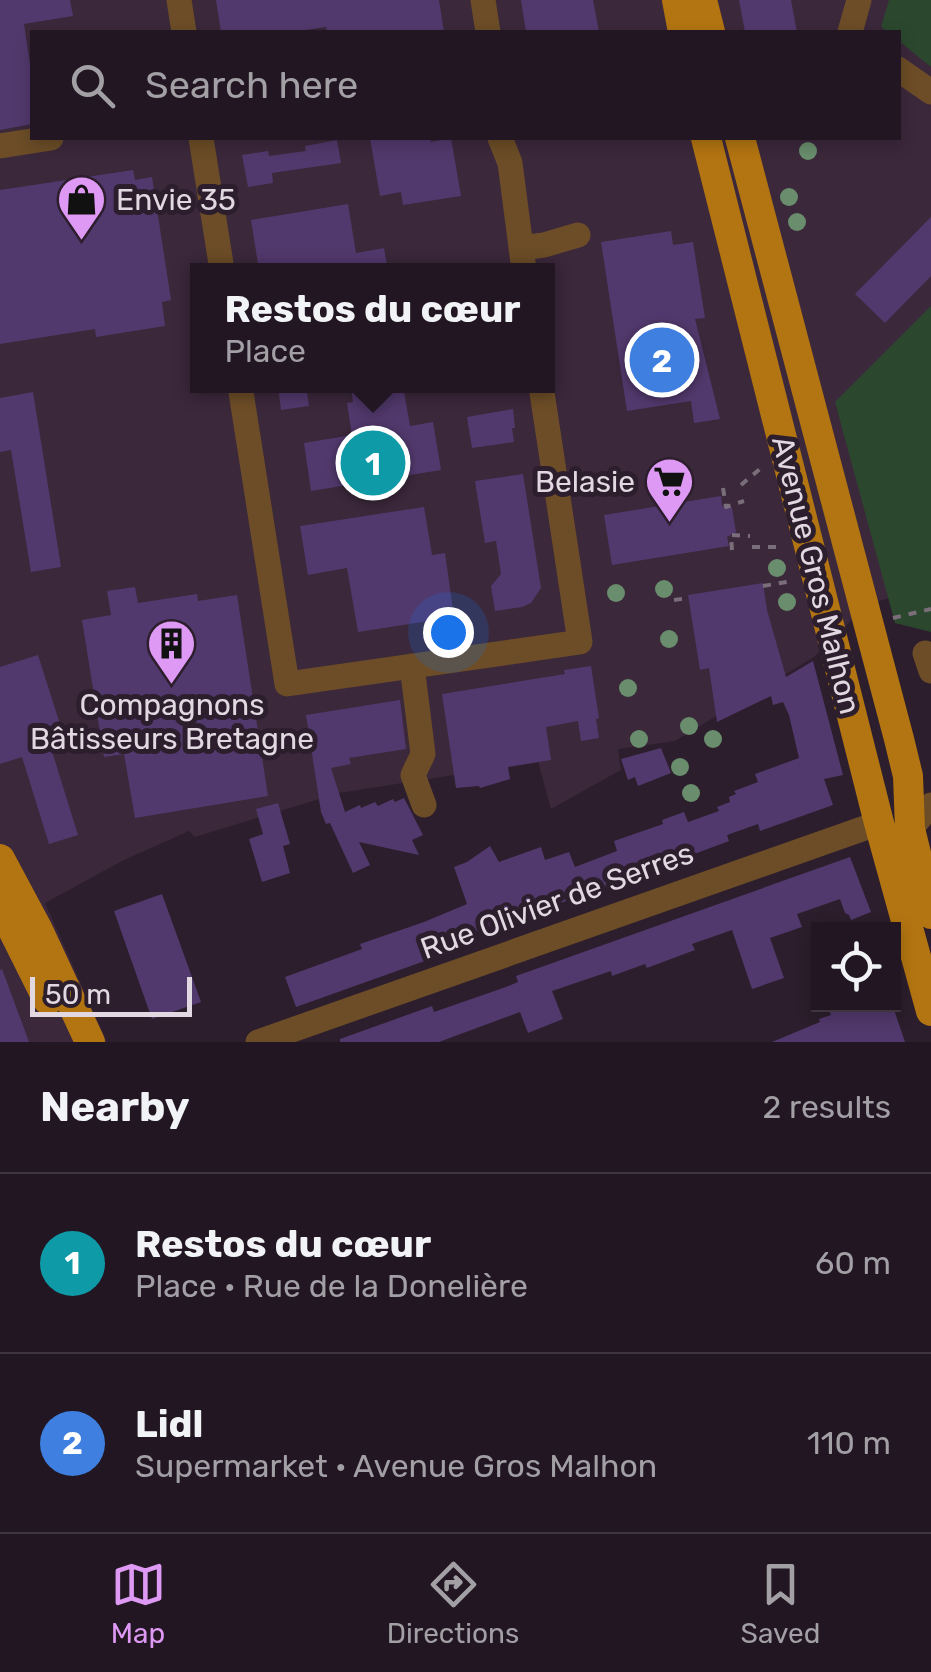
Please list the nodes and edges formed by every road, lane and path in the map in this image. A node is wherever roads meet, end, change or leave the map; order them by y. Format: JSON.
{"nodes":[{"id":1,"x":179,"y":0,"type":"edge"},
{"id":2,"x":484,"y":0,"type":"edge"},
{"id":3,"x":677,"y":0,"type":"edge"},
{"id":4,"x":702,"y":0,"type":"edge"},
{"id":5,"x":859,"y":0,"type":"edge"},
{"id":6,"x":184,"y":30,"type":"edge"},
{"id":7,"x":489,"y":30,"type":"edge"},
{"id":8,"x":683,"y":30,"type":"edge"},
{"id":9,"x":710,"y":30,"type":"edge"},
{"id":10,"x":851,"y":30,"type":"edge"},
{"id":11,"x":901,"y":71,"type":"edge"},
{"id":12,"x":931,"y":92,"type":"edge"},
{"id":13,"x":39,"y":140,"type":"edge"},
{"id":14,"x":201,"y":140,"type":"edge"},
{"id":15,"x":501,"y":140,"type":"edge"},
{"id":16,"x":518,"y":140,"type":"edge"},
{"id":17,"x":707,"y":140,"type":"edge"},
{"id":18,"x":741,"y":140,"type":"edge"},
{"id":19,"x":0,"y":146,"type":"edge"},
{"id":20,"x":510,"y":163,"type":"junction"},
{"id":21,"x":578,"y":235,"type":"dead end"},
{"id":22,"x":523,"y":259,"type":"edge"},
{"id":23,"x":221,"y":263,"type":"edge"},
{"id":24,"x":241,"y":393,"type":"edge"},
{"id":25,"x":543,"y":393,"type":"edge"},
{"id":26,"x":723,"y":488,"type":"dead end"},
{"id":27,"x":744,"y":501,"type":"dead end"},
{"id":28,"x":750,"y":536,"type":"dead end"},
{"id":29,"x":732,"y":550,"type":"dead end"},
{"id":30,"x":688,"y":598,"type":"dead end"},
{"id":31,"x":674,"y":600,"type":"dead end"},
{"id":32,"x":931,"y":609,"type":"edge"},
{"id":33,"x":868,"y":624,"type":"junction"},
{"id":34,"x":412,"y":666,"type":"junction"},
{"id":35,"x":931,"y":804,"type":"edge"},
{"id":36,"x":424,"y":805,"type":"dead end"},
{"id":37,"x":878,"y":823,"type":"junction"},
{"id":38,"x":910,"y":829,"type":"junction"},
{"id":39,"x":0,"y":859,"type":"edge"},
{"id":40,"x":0,"y":904,"type":"edge"},
{"id":41,"x":931,"y":914,"type":"edge"},
{"id":42,"x":931,"y":1011,"type":"edge"},
{"id":43,"x":67,"y":1042,"type":"edge"},
{"id":44,"x":90,"y":1042,"type":"edge"},
{"id":45,"x":258,"y":1042,"type":"edge"}],
"edges":[{"from":1,"to":6,"type":"street"},
{"from":2,"to":7,"type":"street"},
{"from":3,"to":8,"type":"main road"},
{"from":4,"to":9,"type":"main road"},
{"from":5,"to":10,"type":"street"},
{"from":11,"to":12,"type":"street"},
{"from":13,"to":19,"type":"street"},
{"from":14,"to":23,"type":"street"},
{"from":15,"to":20,"type":"street"},
{"from":16,"to":20,"type":"street"},
{"from":17,"to":37,"type":"main road","name":"Avenue Gros Malhon"},
{"from":18,"to":33,"type":"main road","name":"Avenue Gros Malhon"},
{"from":20,"to":22,"type":"street"},
{"from":21,"to":22,"type":"street"},
{"from":24,"to":34,"type":"street"},
{"from":25,"to":34,"type":"street"},
{"from":26,"to":27,"type":"path"},
{"from":28,"to":29,"type":"path"},
{"from":30,"to":31,"type":"path"},
{"from":32,"to":33,"type":"path"},
{"from":33,"to":38,"type":"main road","name":"Avenue Gros Malhon"},
{"from":34,"to":36,"type":"street"},
{"from":35,"to":38,"type":"street"},
{"from":37,"to":42,"type":"main road","name":"Avenue Gros Malhon"},
{"from":37,"to":45,"type":"street","name":"Rue Olivier de Serres"},
{"from":38,"to":41,"type":"main road","name":"Avenue Gros Malhon"},
{"from":39,"to":44,"type":"main road"},
{"from":40,"to":43,"type":"main road"}]}
